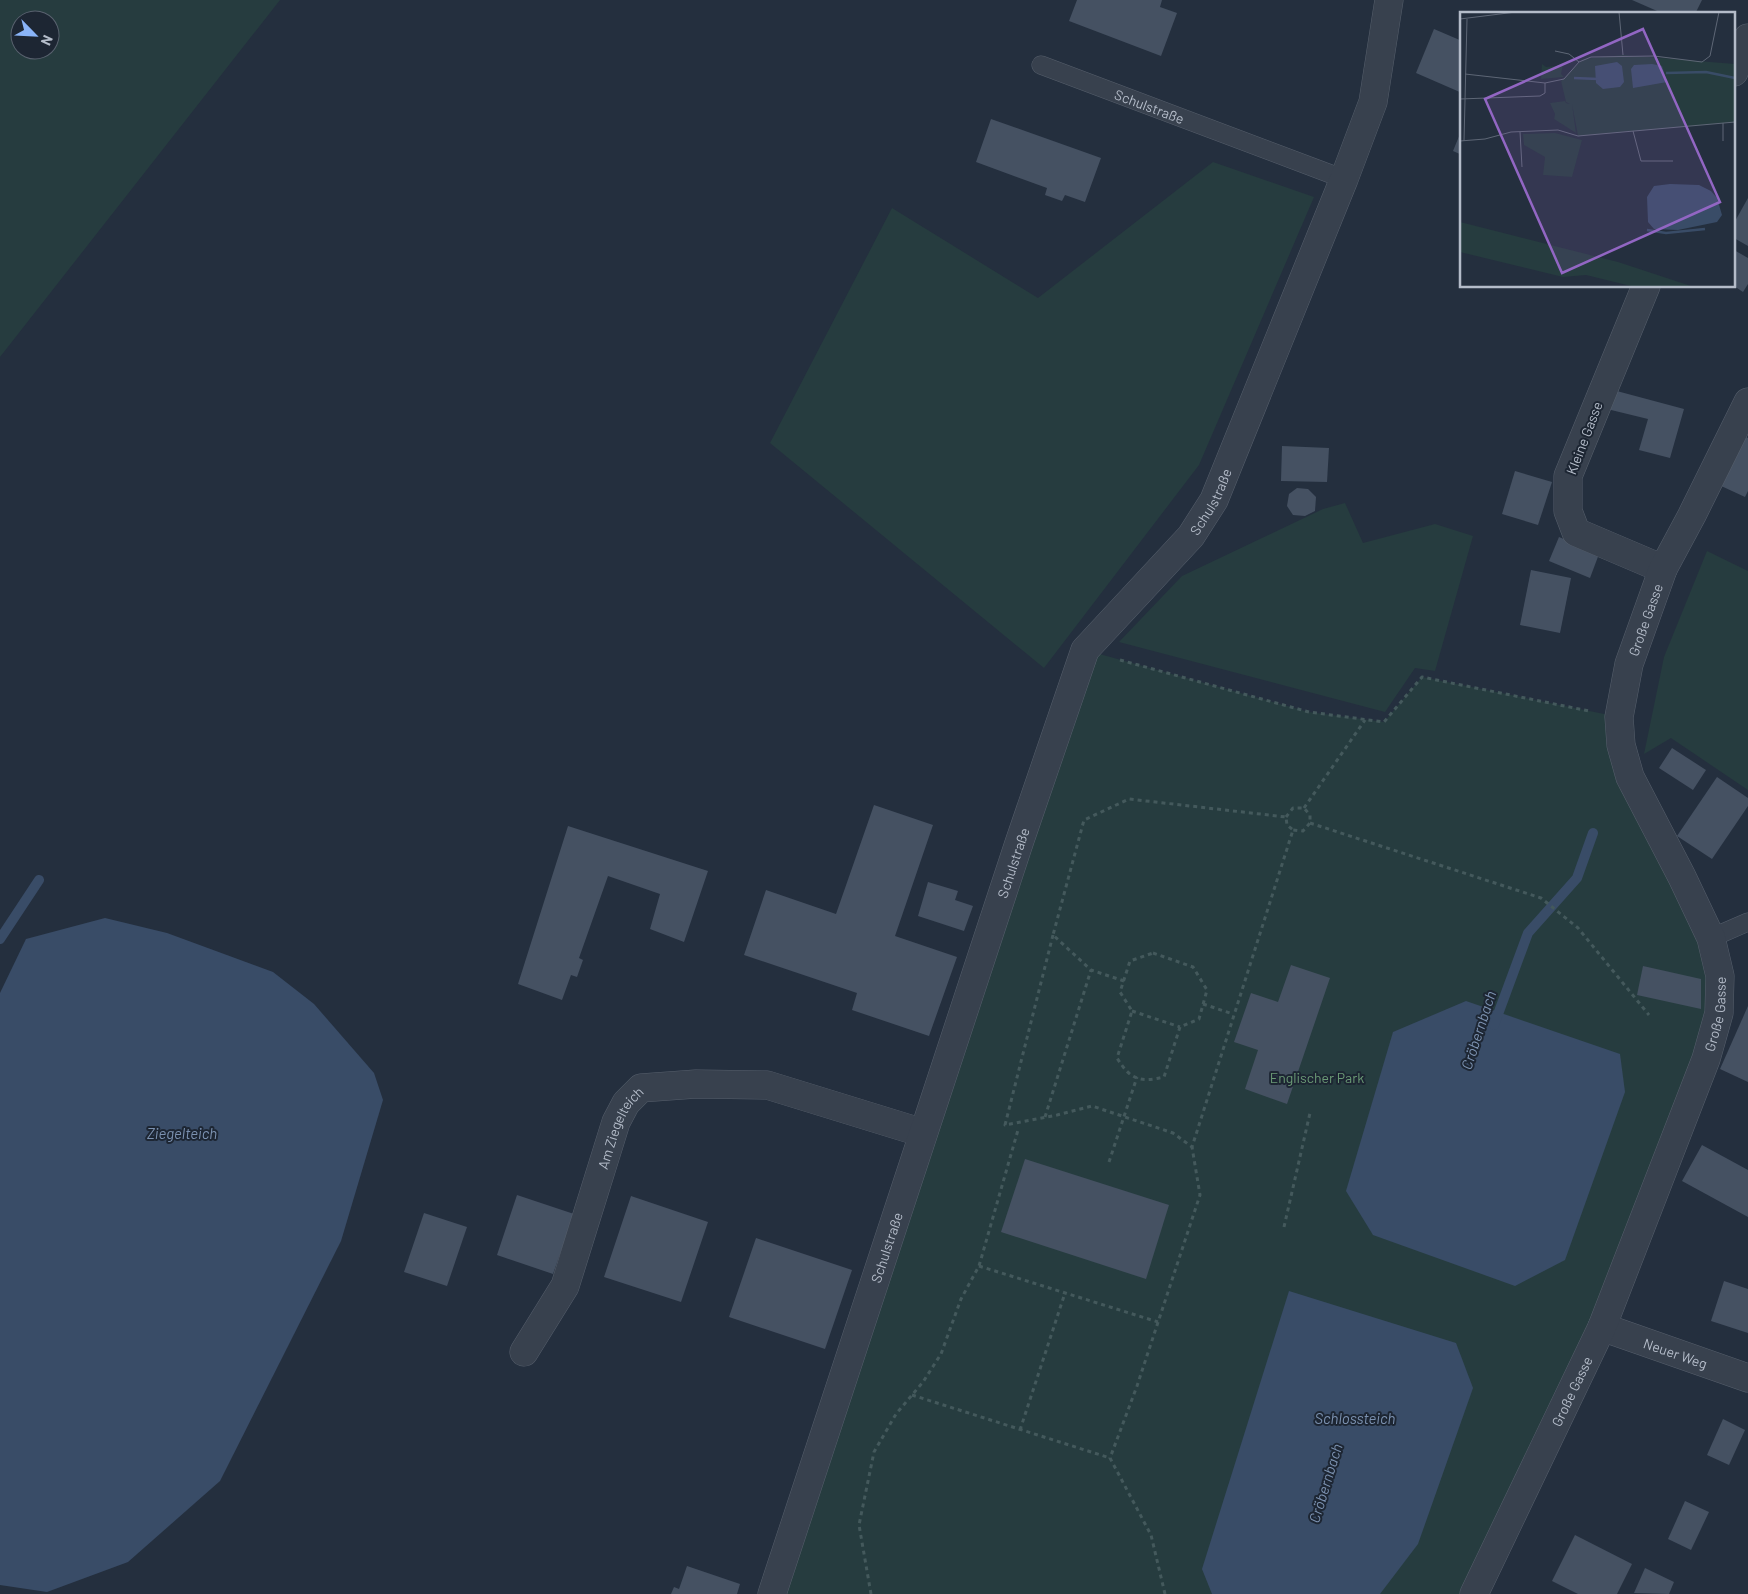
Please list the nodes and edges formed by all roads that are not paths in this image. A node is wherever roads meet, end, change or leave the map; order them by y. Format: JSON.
{"nodes":[{"id":1,"x":1389,"y":0,"type":"edge"},
{"id":2,"x":1748,"y":38,"type":"edge"},
{"id":3,"x":1041,"y":65,"type":"dead end"},
{"id":4,"x":1736,"y":67,"type":"edge"},
{"id":5,"x":1344,"y":179,"type":"junction"},
{"id":6,"x":1645,"y":288,"type":"edge"},
{"id":7,"x":1748,"y":402,"type":"edge"},
{"id":8,"x":1664,"y":568,"type":"junction"},
{"id":9,"x":1748,"y":922,"type":"edge"},
{"id":10,"x":1711,"y":938,"type":"junction"},
{"id":11,"x":924,"y":1133,"type":"junction"},
{"id":12,"x":1602,"y":1327,"type":"junction"},
{"id":13,"x":524,"y":1352,"type":"dead end"},
{"id":14,"x":1748,"y":1378,"type":"edge"},
{"id":15,"x":772,"y":1594,"type":"edge"},
{"id":16,"x":1474,"y":1594,"type":"edge"}],
"edges":[{"from":1,"to":5,"type":"street","name":"Schulstraße"},
{"from":2,"to":4,"type":"street"},
{"from":3,"to":5,"type":"lane","name":"Schulstraße"},
{"from":5,"to":11,"type":"street","name":"Schulstraße"},
{"from":6,"to":8,"type":"street","name":"Kleine Gasse"},
{"from":7,"to":8,"type":"street","name":"Große Gasse"},
{"from":8,"to":10,"type":"street","name":"Große Gasse"},
{"from":9,"to":10,"type":"lane"},
{"from":10,"to":12,"type":"street","name":"Große Gasse"},
{"from":11,"to":13,"type":"street","name":"Am Ziegelteich"},
{"from":11,"to":15,"type":"street","name":"Schulstraße"},
{"from":12,"to":14,"type":"street","name":"Neuer Weg"},
{"from":12,"to":16,"type":"street","name":"Große Gasse"}]}
